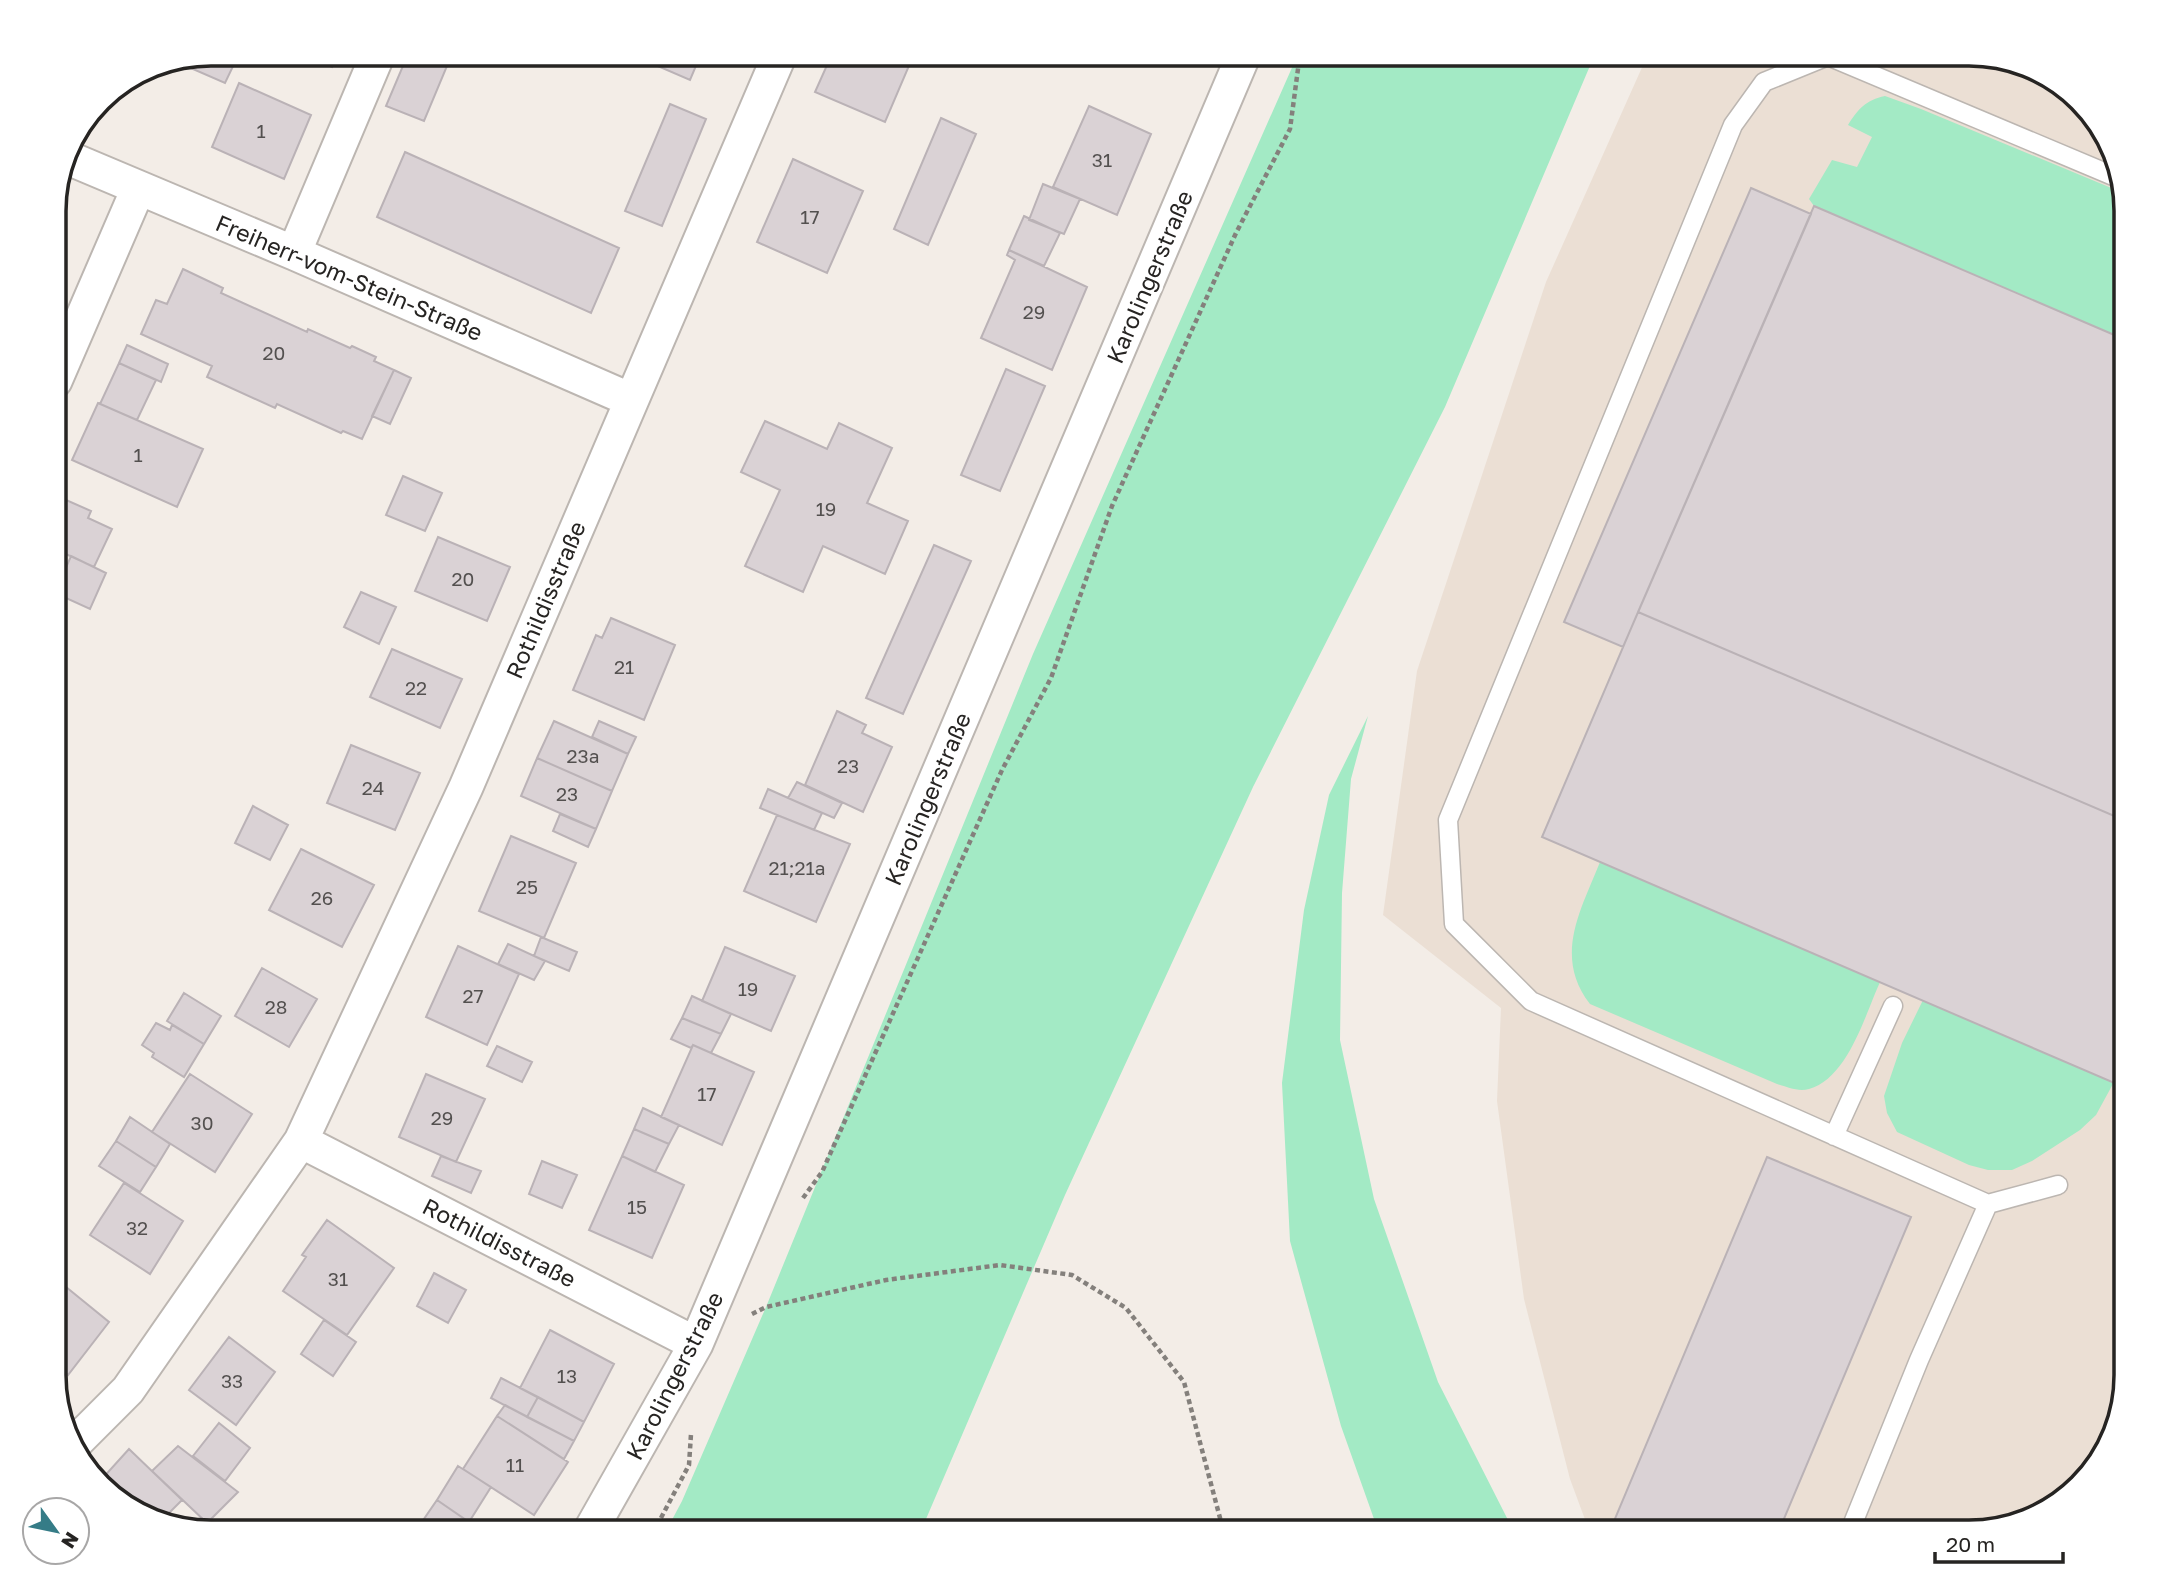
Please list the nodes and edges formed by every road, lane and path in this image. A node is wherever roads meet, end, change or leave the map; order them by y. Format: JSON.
{"nodes":[{"id":1,"x":373,"y":66,"type":"edge"},
{"id":2,"x":775,"y":66,"type":"edge"},
{"id":3,"x":1239,"y":66,"type":"edge"},
{"id":4,"x":1298,"y":66,"type":"edge"},
{"id":5,"x":1803,"y":66,"type":"edge"},
{"id":6,"x":1852,"y":66,"type":"edge"},
{"id":7,"x":76,"y":161,"type":"edge"},
{"id":8,"x":2109,"y":174,"type":"edge"},
{"id":9,"x":138,"y":188,"type":"junction"},
{"id":10,"x":294,"y":253,"type":"junction"},
{"id":11,"x":67,"y":353,"type":"edge"},
{"id":12,"x":631,"y":400,"type":"junction"},
{"id":13,"x":1893,"y":1006,"type":"dead end"},
{"id":14,"x":1834,"y":1136,"type":"junction"},
{"id":15,"x":301,"y":1141,"type":"junction"},
{"id":16,"x":2058,"y":1185,"type":"dead end"},
{"id":17,"x":1988,"y":1204,"type":"junction"},
{"id":18,"x":798,"y":1205,"type":"dead end"},
{"id":19,"x":696,"y":1344,"type":"junction"},
{"id":20,"x":691,"y":1425,"type":"dead end"},
{"id":21,"x":80,"y":1438,"type":"edge"},
{"id":22,"x":596,"y":1520,"type":"edge"},
{"id":23,"x":660,"y":1520,"type":"edge"},
{"id":24,"x":1221,"y":1520,"type":"edge"},
{"id":25,"x":1854,"y":1520,"type":"edge"}],
"edges":[{"from":1,"to":10,"type":"street"},
{"from":2,"to":12,"type":"street","name":"Rothildisstraße"},
{"from":3,"to":19,"type":"street","name":"Karolingerstraße"},
{"from":4,"to":18,"type":"path"},
{"from":5,"to":14,"type":"lane"},
{"from":6,"to":8,"type":"lane"},
{"from":7,"to":9,"type":"street","name":"Freiherr-vom-Stein-Straße"},
{"from":9,"to":10,"type":"street","name":"Freiherr-vom-Stein-Straße"},
{"from":9,"to":11,"type":"street"},
{"from":10,"to":12,"type":"street","name":"Freiherr-vom-Stein-Straße"},
{"from":12,"to":15,"type":"street","name":"Rothildisstraße"},
{"from":13,"to":14,"type":"lane"},
{"from":14,"to":17,"type":"lane"},
{"from":15,"to":19,"type":"street","name":"Rothildisstraße"},
{"from":15,"to":21,"type":"street","name":"Rothildisstraße"},
{"from":16,"to":17,"type":"lane"},
{"from":17,"to":25,"type":"lane"},
{"from":19,"to":22,"type":"street","name":"Karolingerstraße"},
{"from":19,"to":24,"type":"path"},
{"from":20,"to":23,"type":"path"}]}
